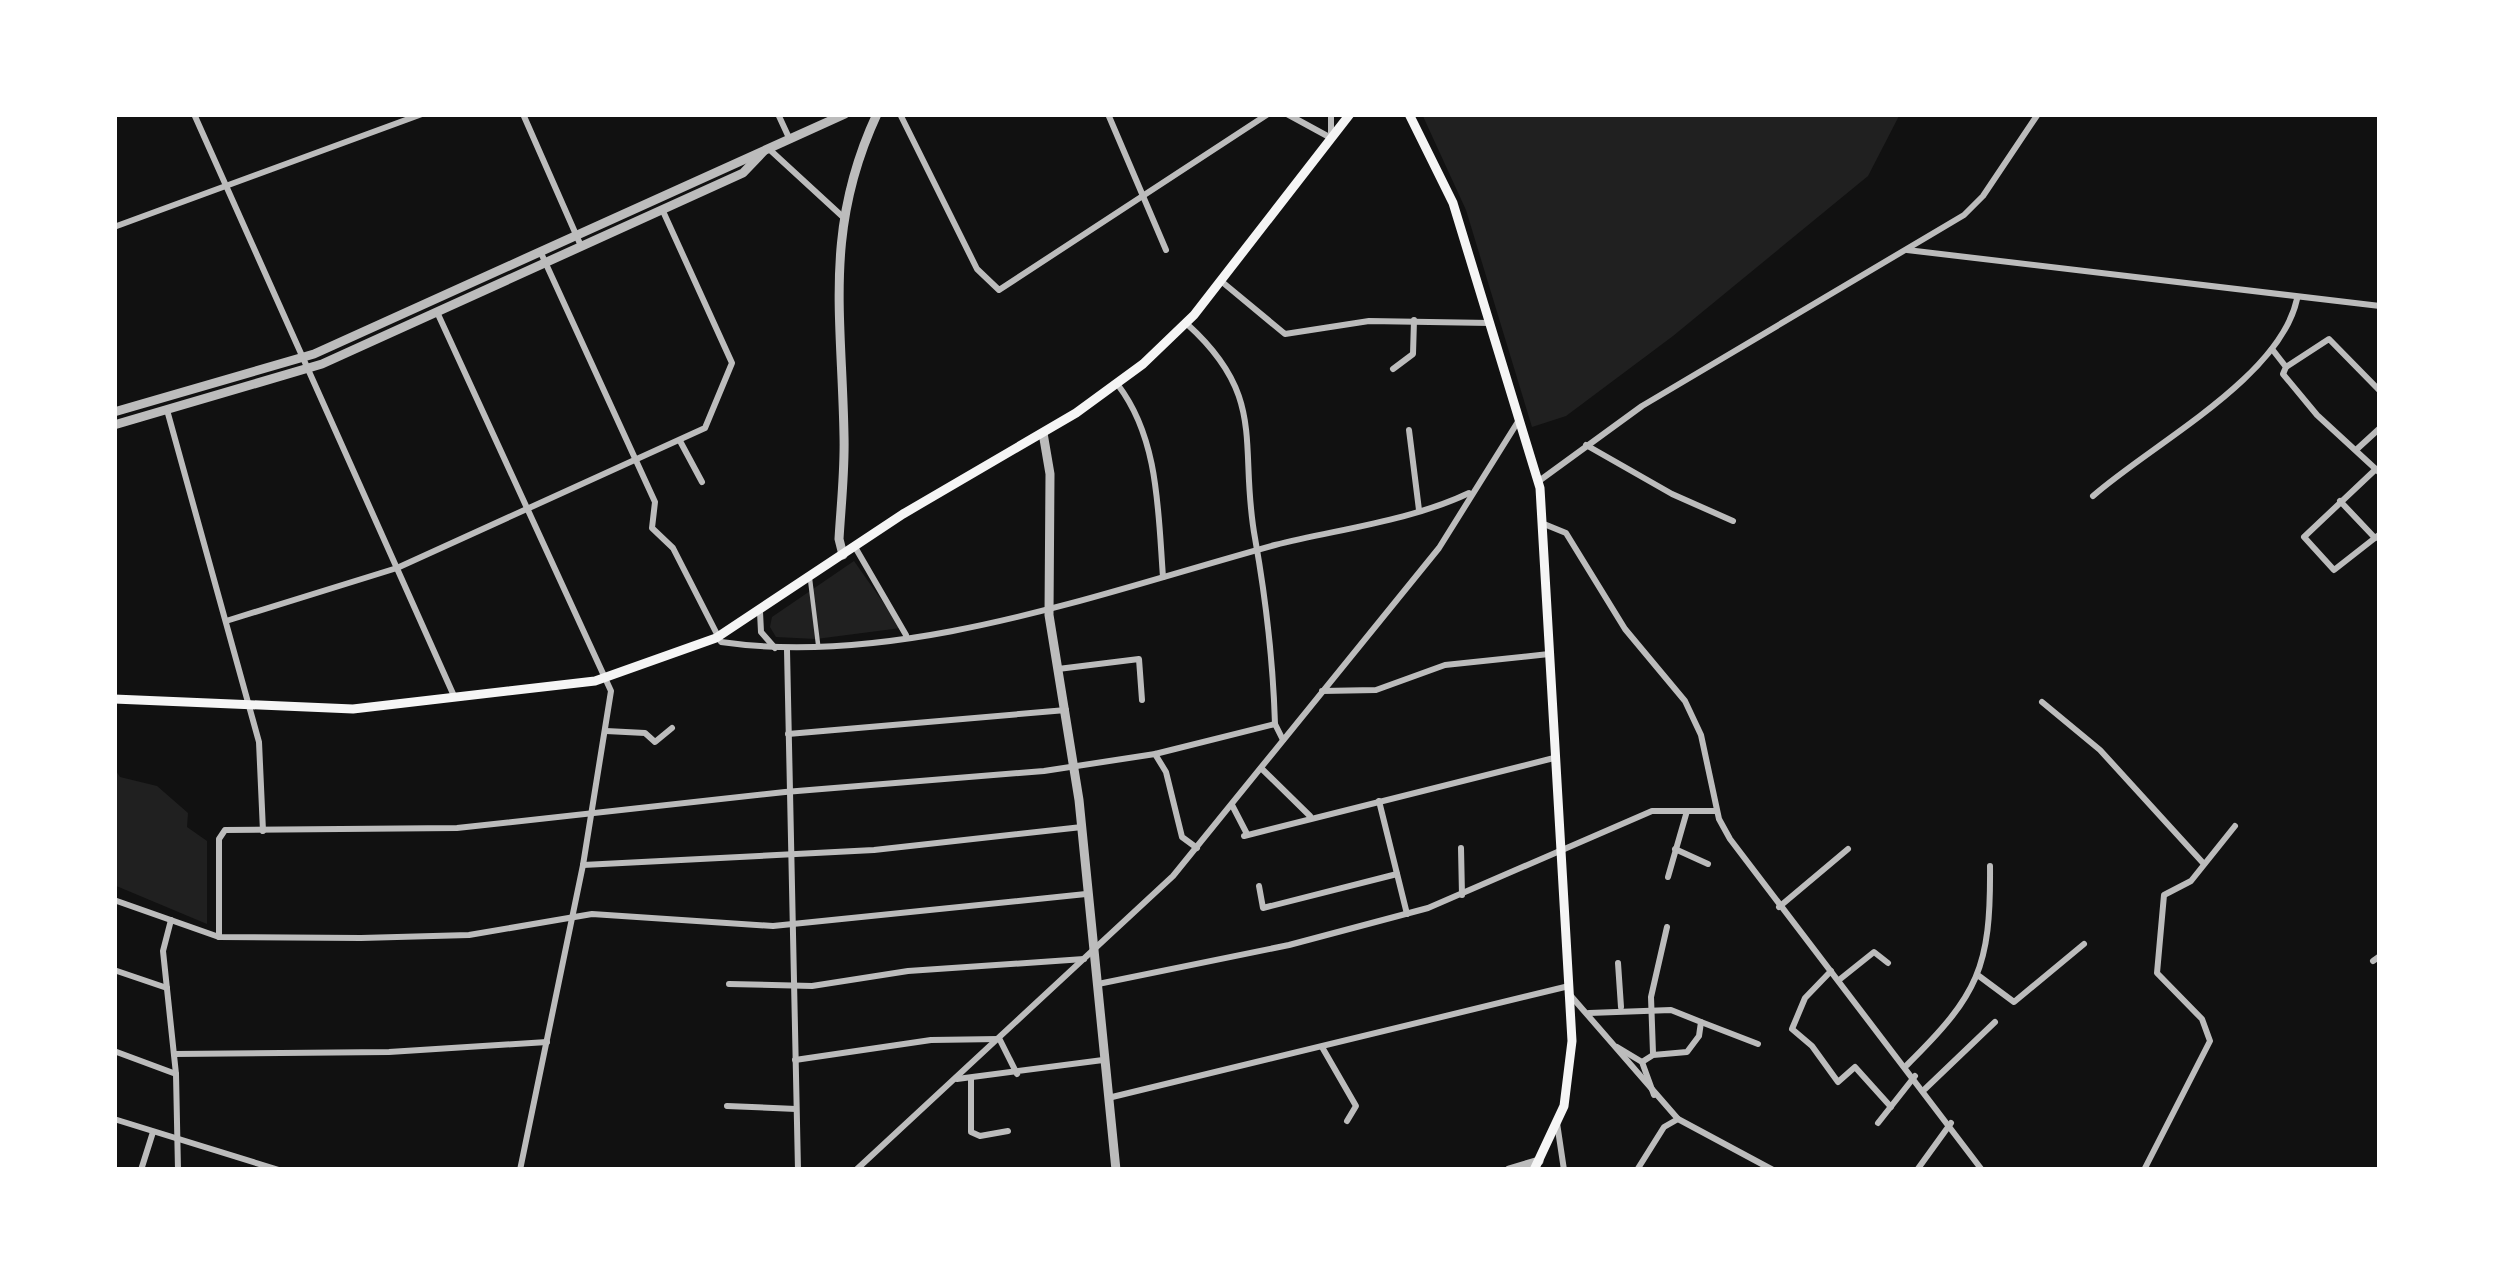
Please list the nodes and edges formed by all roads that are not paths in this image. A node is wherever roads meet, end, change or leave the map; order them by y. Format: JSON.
{"nodes":[{"id":1,"x":194,"y":114,"type":"edge"},
{"id":2,"x":422,"y":114,"type":"edge"},
{"id":3,"x":523,"y":114,"type":"edge"},
{"id":4,"x":778,"y":114,"type":"edge"},
{"id":5,"x":845,"y":114,"type":"edge"},
{"id":6,"x":877,"y":114,"type":"edge"},
{"id":7,"x":900,"y":114,"type":"edge"},
{"id":8,"x":1108,"y":114,"type":"edge"},
{"id":9,"x":1268,"y":114,"type":"edge"},
{"id":10,"x":1287,"y":114,"type":"edge"},
{"id":11,"x":1331,"y":114,"type":"edge"},
{"id":12,"x":1350,"y":114,"type":"edge"},
{"id":13,"x":2038,"y":114,"type":"edge"},
{"id":14,"x":1412,"y":116,"type":"edge"},
{"id":15,"x":1331,"y":138,"type":"junction"},
{"id":16,"x":790,"y":140,"type":"junction"},
{"id":17,"x":766,"y":150,"type":"junction"},
{"id":18,"x":226,"y":186,"type":"junction"},
{"id":19,"x":1143,"y":199,"type":"junction"},
{"id":20,"x":660,"y":205,"type":"junction"},
{"id":21,"x":843,"y":217,"type":"junction"},
{"id":22,"x":114,"y":226,"type":"edge"},
{"id":23,"x":1933,"y":234,"type":"junction"},
{"id":24,"x":579,"y":242,"type":"junction"},
{"id":25,"x":1166,"y":250,"type":"dead end"},
{"id":26,"x":1903,"y":250,"type":"junction"},
{"id":27,"x":1937,"y":253,"type":"junction"},
{"id":28,"x":543,"y":258,"type":"junction"},
{"id":29,"x":1221,"y":280,"type":"junction"},
{"id":30,"x":2297,"y":298,"type":"junction"},
{"id":31,"x":2380,"y":306,"type":"edge"},
{"id":32,"x":437,"y":312,"type":"junction"},
{"id":33,"x":1414,"y":320,"type":"junction"},
{"id":34,"x":1186,"y":323,"type":"junction"},
{"id":35,"x":1490,"y":323,"type":"junction"},
{"id":36,"x":2272,"y":349,"type":"junction"},
{"id":37,"x":305,"y":364,"type":"junction"},
{"id":38,"x":2286,"y":367,"type":"junction"},
{"id":39,"x":1393,"y":368,"type":"dead end"},
{"id":40,"x":1118,"y":385,"type":"junction"},
{"id":41,"x":2380,"y":391,"type":"edge"},
{"id":42,"x":167,"y":410,"type":"junction"},
{"id":43,"x":114,"y":412,"type":"edge"},
{"id":44,"x":1519,"y":419,"type":"junction"},
{"id":45,"x":114,"y":424,"type":"edge"},
{"id":46,"x":2380,"y":428,"type":"edge"},
{"id":47,"x":1409,"y":430,"type":"dead end"},
{"id":48,"x":1043,"y":433,"type":"junction"},
{"id":49,"x":680,"y":441,"type":"junction"},
{"id":50,"x":1586,"y":445,"type":"junction"},
{"id":51,"x":2356,"y":450,"type":"junction"},
{"id":52,"x":635,"y":461,"type":"junction"},
{"id":53,"x":2378,"y":471,"type":"edge"},
{"id":54,"x":702,"y":482,"type":"dead end"},
{"id":55,"x":1539,"y":482,"type":"junction"},
{"id":56,"x":1469,"y":493,"type":"junction"},
{"id":57,"x":2093,"y":496,"type":"dead end"},
{"id":58,"x":2340,"y":501,"type":"junction"},
{"id":59,"x":528,"y":509,"type":"junction"},
{"id":60,"x":1419,"y":510,"type":"junction"},
{"id":61,"x":1733,"y":521,"type":"dead end"},
{"id":62,"x":1543,"y":524,"type":"junction"},
{"id":63,"x":2378,"y":536,"type":"edge"},
{"id":64,"x":855,"y":547,"type":"junction"},
{"id":65,"x":1258,"y":550,"type":"junction"},
{"id":66,"x":844,"y":555,"type":"junction"},
{"id":67,"x":397,"y":568,"type":"junction"},
{"id":68,"x":1163,"y":577,"type":"junction"},
{"id":69,"x":810,"y":579,"type":"junction"},
{"id":70,"x":1048,"y":607,"type":"junction"},
{"id":71,"x":760,"y":612,"type":"junction"},
{"id":72,"x":226,"y":621,"type":"junction"},
{"id":73,"x":906,"y":635,"type":"junction"},
{"id":74,"x":716,"y":638,"type":"junction"},
{"id":75,"x":819,"y":648,"type":"junction"},
{"id":76,"x":783,"y":650,"type":"junction"},
{"id":77,"x":1549,"y":654,"type":"junction"},
{"id":78,"x":1058,"y":669,"type":"junction"},
{"id":79,"x":608,"y":678,"type":"junction"},
{"id":80,"x":1322,"y":691,"type":"junction"},
{"id":81,"x":454,"y":697,"type":"junction"},
{"id":82,"x":114,"y":699,"type":"edge"},
{"id":83,"x":1142,"y":700,"type":"dead end"},
{"id":84,"x":2042,"y":702,"type":"dead end"},
{"id":85,"x":250,"y":708,"type":"junction"},
{"id":86,"x":1066,"y":710,"type":"junction"},
{"id":87,"x":1275,"y":724,"type":"junction"},
{"id":88,"x":672,"y":728,"type":"dead end"},
{"id":89,"x":606,"y":731,"type":"junction"},
{"id":90,"x":788,"y":734,"type":"junction"},
{"id":91,"x":1283,"y":740,"type":"junction"},
{"id":92,"x":1155,"y":754,"type":"junction"},
{"id":93,"x":1554,"y":758,"type":"junction"},
{"id":94,"x":1075,"y":767,"type":"junction"},
{"id":95,"x":1262,"y":768,"type":"junction"},
{"id":96,"x":789,"y":791,"type":"junction"},
{"id":97,"x":1378,"y":800,"type":"junction"},
{"id":98,"x":1232,"y":805,"type":"junction"},
{"id":99,"x":1687,"y":809,"type":"junction"},
{"id":100,"x":1718,"y":811,"type":"junction"},
{"id":101,"x":592,"y":813,"type":"junction"},
{"id":102,"x":1310,"y":817,"type":"junction"},
{"id":103,"x":1082,"y":826,"type":"junction"},
{"id":104,"x":2235,"y":826,"type":"dead end"},
{"id":105,"x":263,"y":831,"type":"junction"},
{"id":106,"x":1197,"y":848,"type":"junction"},
{"id":107,"x":1461,"y":848,"type":"dead end"},
{"id":108,"x":1676,"y":849,"type":"junction"},
{"id":109,"x":1848,"y":849,"type":"dead end"},
{"id":110,"x":1559,"y":853,"type":"junction"},
{"id":111,"x":790,"y":856,"type":"junction"},
{"id":112,"x":1708,"y":864,"type":"dead end"},
{"id":113,"x":2204,"y":864,"type":"junction"},
{"id":114,"x":583,"y":865,"type":"junction"},
{"id":115,"x":1990,"y":866,"type":"dead end"},
{"id":116,"x":1397,"y":874,"type":"junction"},
{"id":117,"x":1668,"y":877,"type":"dead end"},
{"id":118,"x":1259,"y":886,"type":"dead end"},
{"id":119,"x":1086,"y":894,"type":"junction"},
{"id":120,"x":1462,"y":896,"type":"junction"},
{"id":121,"x":114,"y":900,"type":"edge"},
{"id":122,"x":1779,"y":907,"type":"junction"},
{"id":123,"x":1407,"y":914,"type":"junction"},
{"id":124,"x":573,"y":916,"type":"junction"},
{"id":125,"x":171,"y":920,"type":"junction"},
{"id":126,"x":792,"y":922,"type":"junction"},
{"id":127,"x":1667,"y":927,"type":"dead end"},
{"id":128,"x":219,"y":938,"type":"junction"},
{"id":129,"x":2084,"y":944,"type":"dead end"},
{"id":130,"x":1089,"y":957,"type":"junction"},
{"id":131,"x":1618,"y":963,"type":"dead end"},
{"id":132,"x":1888,"y":963,"type":"dead end"},
{"id":133,"x":114,"y":970,"type":"edge"},
{"id":134,"x":1831,"y":970,"type":"junction"},
{"id":135,"x":1978,"y":976,"type":"junction"},
{"id":136,"x":1839,"y":980,"type":"junction"},
{"id":137,"x":729,"y":984,"type":"dead end"},
{"id":138,"x":1094,"y":984,"type":"junction"},
{"id":139,"x":793,"y":987,"type":"junction"},
{"id":140,"x":167,"y":988,"type":"junction"},
{"id":141,"x":1569,"y":991,"type":"junction"},
{"id":142,"x":1621,"y":1008,"type":"junction"},
{"id":143,"x":1651,"y":1009,"type":"junction"},
{"id":144,"x":1589,"y":1013,"type":"junction"},
{"id":145,"x":1701,"y":1022,"type":"junction"},
{"id":146,"x":1995,"y":1022,"type":"dead end"},
{"id":147,"x":1000,"y":1040,"type":"junction"},
{"id":148,"x":547,"y":1042,"type":"junction"},
{"id":149,"x":1758,"y":1044,"type":"dead end"},
{"id":150,"x":1614,"y":1045,"type":"junction"},
{"id":151,"x":1322,"y":1047,"type":"junction"},
{"id":152,"x":114,"y":1051,"type":"edge"},
{"id":153,"x":174,"y":1054,"type":"junction"},
{"id":154,"x":1653,"y":1055,"type":"junction"},
{"id":155,"x":795,"y":1060,"type":"junction"},
{"id":156,"x":1103,"y":1060,"type":"junction"},
{"id":157,"x":1642,"y":1062,"type":"junction"},
{"id":158,"x":1907,"y":1066,"type":"junction"},
{"id":159,"x":176,"y":1074,"type":"junction"},
{"id":160,"x":1017,"y":1074,"type":"junction"},
{"id":161,"x":1915,"y":1076,"type":"junction"},
{"id":162,"x":957,"y":1079,"type":"junction"},
{"id":163,"x":971,"y":1080,"type":"junction"},
{"id":164,"x":1925,"y":1089,"type":"junction"},
{"id":165,"x":1108,"y":1098,"type":"junction"},
{"id":166,"x":1655,"y":1098,"type":"junction"},
{"id":167,"x":728,"y":1106,"type":"dead end"},
{"id":168,"x":1891,"y":1107,"type":"junction"},
{"id":169,"x":796,"y":1109,"type":"junction"},
{"id":170,"x":114,"y":1119,"type":"edge"},
{"id":171,"x":1678,"y":1119,"type":"junction"},
{"id":172,"x":1347,"y":1121,"type":"dead end"},
{"id":173,"x":1557,"y":1123,"type":"junction"},
{"id":174,"x":1951,"y":1123,"type":"junction"},
{"id":175,"x":1878,"y":1124,"type":"dead end"},
{"id":176,"x":1008,"y":1131,"type":"dead end"},
{"id":177,"x":153,"y":1132,"type":"junction"},
{"id":178,"x":176,"y":1139,"type":"junction"},
{"id":179,"x":1536,"y":1165,"type":"edge"},
{"id":180,"x":141,"y":1170,"type":"edge"},
{"id":181,"x":178,"y":1170,"type":"edge"},
{"id":182,"x":279,"y":1170,"type":"edge"},
{"id":183,"x":520,"y":1170,"type":"edge"},
{"id":184,"x":798,"y":1170,"type":"edge"},
{"id":185,"x":856,"y":1170,"type":"edge"},
{"id":186,"x":1116,"y":1170,"type":"edge"},
{"id":187,"x":1509,"y":1170,"type":"edge"},
{"id":188,"x":1564,"y":1170,"type":"edge"},
{"id":189,"x":1636,"y":1170,"type":"edge"},
{"id":190,"x":1773,"y":1170,"type":"edge"},
{"id":191,"x":1917,"y":1170,"type":"edge"},
{"id":192,"x":1982,"y":1170,"type":"edge"},
{"id":193,"x":2144,"y":1170,"type":"edge"}],
"edges":[{"from":1,"to":18,"type":"street"},
{"from":2,"to":18,"type":"street"},
{"from":3,"to":24,"type":"street"},
{"from":4,"to":16,"type":"street"},
{"from":5,"to":16,"type":"street"},
{"from":6,"to":21,"type":"street"},
{"from":7,"to":19,"type":"street"},
{"from":8,"to":19,"type":"street"},
{"from":9,"to":19,"type":"street"},
{"from":10,"to":15,"type":"street"},
{"from":11,"to":15,"type":"street"},
{"from":12,"to":15,"type":"main road"},
{"from":13,"to":23,"type":"street"},
{"from":14,"to":35,"type":"main road"},
{"from":15,"to":29,"type":"main road"},
{"from":16,"to":17,"type":"street"},
{"from":17,"to":20,"type":"street"},
{"from":17,"to":21,"type":"street"},
{"from":18,"to":22,"type":"street"},
{"from":18,"to":37,"type":"street"},
{"from":19,"to":25,"type":"street"},
{"from":20,"to":24,"type":"street"},
{"from":20,"to":49,"type":"street"},
{"from":21,"to":66,"type":"street"},
{"from":23,"to":26,"type":"street"},
{"from":23,"to":27,"type":"street"},
{"from":24,"to":28,"type":"street"},
{"from":26,"to":27,"type":"street"},
{"from":26,"to":50,"type":"street"},
{"from":27,"to":30,"type":"street"},
{"from":28,"to":32,"type":"street"},
{"from":28,"to":37,"type":"street"},
{"from":28,"to":52,"type":"street"},
{"from":29,"to":33,"type":"street"},
{"from":29,"to":34,"type":"main road"},
{"from":30,"to":31,"type":"street"},
{"from":30,"to":36,"type":"street"},
{"from":32,"to":37,"type":"street"},
{"from":32,"to":59,"type":"street"},
{"from":33,"to":35,"type":"street"},
{"from":33,"to":39,"type":"street"},
{"from":34,"to":40,"type":"main road"},
{"from":34,"to":65,"type":"street"},
{"from":35,"to":44,"type":"main road"},
{"from":36,"to":38,"type":"street"},
{"from":36,"to":57,"type":"street"},
{"from":37,"to":42,"type":"street"},
{"from":37,"to":43,"type":"street"},
{"from":37,"to":67,"type":"street"},
{"from":38,"to":41,"type":"street"},
{"from":38,"to":51,"type":"street"},
{"from":40,"to":48,"type":"main road"},
{"from":40,"to":68,"type":"street"},
{"from":42,"to":45,"type":"street"},
{"from":42,"to":72,"type":"street"},
{"from":44,"to":55,"type":"main road"},
{"from":44,"to":56,"type":"street"},
{"from":46,"to":51,"type":"street"},
{"from":47,"to":60,"type":"street"},
{"from":48,"to":64,"type":"main road"},
{"from":48,"to":70,"type":"street"},
{"from":49,"to":52,"type":"street"},
{"from":49,"to":54,"type":"street"},
{"from":50,"to":55,"type":"street"},
{"from":50,"to":61,"type":"street"},
{"from":51,"to":53,"type":"street"},
{"from":52,"to":59,"type":"street"},
{"from":52,"to":74,"type":"street"},
{"from":53,"to":58,"type":"street"},
{"from":55,"to":62,"type":"main road"},
{"from":56,"to":60,"type":"street"},
{"from":56,"to":80,"type":"street"},
{"from":58,"to":63,"type":"street"},
{"from":58,"to":63,"type":"street"},
{"from":59,"to":67,"type":"street"},
{"from":59,"to":79,"type":"street"},
{"from":60,"to":65,"type":"street"},
{"from":62,"to":77,"type":"main road"},
{"from":62,"to":100,"type":"street"},
{"from":64,"to":66,"type":"main road"},
{"from":64,"to":73,"type":"street"},
{"from":65,"to":68,"type":"street"},
{"from":65,"to":87,"type":"street"},
{"from":66,"to":69,"type":"main road"},
{"from":67,"to":72,"type":"street"},
{"from":67,"to":81,"type":"street"},
{"from":68,"to":70,"type":"street"},
{"from":69,"to":71,"type":"main road"},
{"from":69,"to":75,"type":"street"},
{"from":70,"to":73,"type":"street"},
{"from":70,"to":78,"type":"street"},
{"from":71,"to":74,"type":"main road"},
{"from":71,"to":76,"type":"street"},
{"from":72,"to":85,"type":"street"},
{"from":73,"to":75,"type":"street"},
{"from":74,"to":76,"type":"street"},
{"from":74,"to":79,"type":"main road"},
{"from":75,"to":76,"type":"street"},
{"from":76,"to":90,"type":"street"},
{"from":77,"to":80,"type":"street"},
{"from":77,"to":93,"type":"main road"},
{"from":78,"to":83,"type":"street"},
{"from":78,"to":86,"type":"street"},
{"from":79,"to":81,"type":"main road"},
{"from":79,"to":89,"type":"street"},
{"from":80,"to":91,"type":"street"},
{"from":81,"to":85,"type":"main road"},
{"from":82,"to":85,"type":"main road"},
{"from":84,"to":113,"type":"street"},
{"from":85,"to":105,"type":"street"},
{"from":86,"to":90,"type":"street"},
{"from":86,"to":94,"type":"street"},
{"from":87,"to":91,"type":"street"},
{"from":87,"to":92,"type":"street"},
{"from":88,"to":89,"type":"street"},
{"from":89,"to":101,"type":"street"},
{"from":90,"to":96,"type":"street"},
{"from":91,"to":95,"type":"street"},
{"from":92,"to":94,"type":"street"},
{"from":92,"to":106,"type":"street"},
{"from":93,"to":97,"type":"street"},
{"from":93,"to":110,"type":"main road"},
{"from":94,"to":96,"type":"street"},
{"from":94,"to":103,"type":"street"},
{"from":95,"to":98,"type":"street"},
{"from":95,"to":102,"type":"street"},
{"from":96,"to":101,"type":"street"},
{"from":96,"to":111,"type":"street"},
{"from":97,"to":102,"type":"street"},
{"from":97,"to":116,"type":"street"},
{"from":98,"to":102,"type":"street"},
{"from":98,"to":106,"type":"street"},
{"from":99,"to":100,"type":"street"},
{"from":99,"to":108,"type":"street"},
{"from":99,"to":110,"type":"street"},
{"from":100,"to":122,"type":"street"},
{"from":101,"to":105,"type":"street"},
{"from":101,"to":114,"type":"street"},
{"from":103,"to":111,"type":"street"},
{"from":103,"to":119,"type":"street"},
{"from":104,"to":113,"type":"street"},
{"from":105,"to":128,"type":"street"},
{"from":106,"to":130,"type":"street"},
{"from":107,"to":120,"type":"street"},
{"from":108,"to":112,"type":"street"},
{"from":108,"to":117,"type":"street"},
{"from":109,"to":122,"type":"street"},
{"from":110,"to":120,"type":"street"},
{"from":110,"to":141,"type":"main road"},
{"from":111,"to":114,"type":"street"},
{"from":111,"to":126,"type":"street"},
{"from":113,"to":193,"type":"street"},
{"from":114,"to":124,"type":"street"},
{"from":115,"to":135,"type":"street"},
{"from":116,"to":118,"type":"street"},
{"from":116,"to":123,"type":"street"},
{"from":119,"to":126,"type":"street"},
{"from":119,"to":130,"type":"street"},
{"from":120,"to":123,"type":"street"},
{"from":121,"to":125,"type":"street"},
{"from":122,"to":134,"type":"street"},
{"from":123,"to":138,"type":"street"},
{"from":124,"to":126,"type":"street"},
{"from":124,"to":128,"type":"street"},
{"from":124,"to":148,"type":"street"},
{"from":125,"to":128,"type":"street"},
{"from":125,"to":140,"type":"street"},
{"from":126,"to":139,"type":"street"},
{"from":127,"to":143,"type":"street"},
{"from":129,"to":135,"type":"street"},
{"from":130,"to":138,"type":"street"},
{"from":130,"to":139,"type":"street"},
{"from":130,"to":147,"type":"street"},
{"from":131,"to":142,"type":"street"},
{"from":132,"to":136,"type":"street"},
{"from":133,"to":140,"type":"street"},
{"from":134,"to":136,"type":"street"},
{"from":134,"to":168,"type":"street"},
{"from":135,"to":158,"type":"street"},
{"from":136,"to":158,"type":"street"},
{"from":137,"to":139,"type":"street"},
{"from":138,"to":156,"type":"street"},
{"from":139,"to":155,"type":"street"},
{"from":140,"to":153,"type":"street"},
{"from":141,"to":144,"type":"street"},
{"from":141,"to":151,"type":"street"},
{"from":141,"to":173,"type":"main road"},
{"from":142,"to":143,"type":"street"},
{"from":142,"to":144,"type":"street"},
{"from":143,"to":145,"type":"street"},
{"from":143,"to":154,"type":"street"},
{"from":144,"to":150,"type":"street"},
{"from":145,"to":149,"type":"street"},
{"from":145,"to":154,"type":"street"},
{"from":146,"to":164,"type":"street"},
{"from":147,"to":155,"type":"street"},
{"from":147,"to":160,"type":"street"},
{"from":147,"to":162,"type":"street"},
{"from":148,"to":153,"type":"street"},
{"from":148,"to":183,"type":"street"},
{"from":150,"to":157,"type":"street"},
{"from":150,"to":166,"type":"street"},
{"from":151,"to":165,"type":"street"},
{"from":151,"to":172,"type":"street"},
{"from":152,"to":159,"type":"street"},
{"from":153,"to":159,"type":"street"},
{"from":154,"to":157,"type":"street"},
{"from":155,"to":169,"type":"street"},
{"from":156,"to":160,"type":"street"},
{"from":156,"to":165,"type":"street"},
{"from":157,"to":166,"type":"street"},
{"from":158,"to":161,"type":"street"},
{"from":159,"to":178,"type":"street"},
{"from":160,"to":163,"type":"street"},
{"from":161,"to":164,"type":"street"},
{"from":161,"to":168,"type":"street"},
{"from":162,"to":163,"type":"street"},
{"from":162,"to":185,"type":"street"},
{"from":163,"to":176,"type":"street"},
{"from":164,"to":174,"type":"street"},
{"from":165,"to":186,"type":"street"},
{"from":166,"to":171,"type":"street"},
{"from":167,"to":169,"type":"street"},
{"from":168,"to":175,"type":"street"},
{"from":169,"to":184,"type":"street"},
{"from":170,"to":177,"type":"street"},
{"from":171,"to":189,"type":"street"},
{"from":171,"to":190,"type":"street"},
{"from":173,"to":179,"type":"main road"},
{"from":173,"to":188,"type":"street"},
{"from":174,"to":191,"type":"street"},
{"from":174,"to":192,"type":"street"},
{"from":177,"to":178,"type":"street"},
{"from":177,"to":180,"type":"street"},
{"from":178,"to":181,"type":"street"},
{"from":178,"to":182,"type":"street"},
{"from":179,"to":187,"type":"street"}]}
